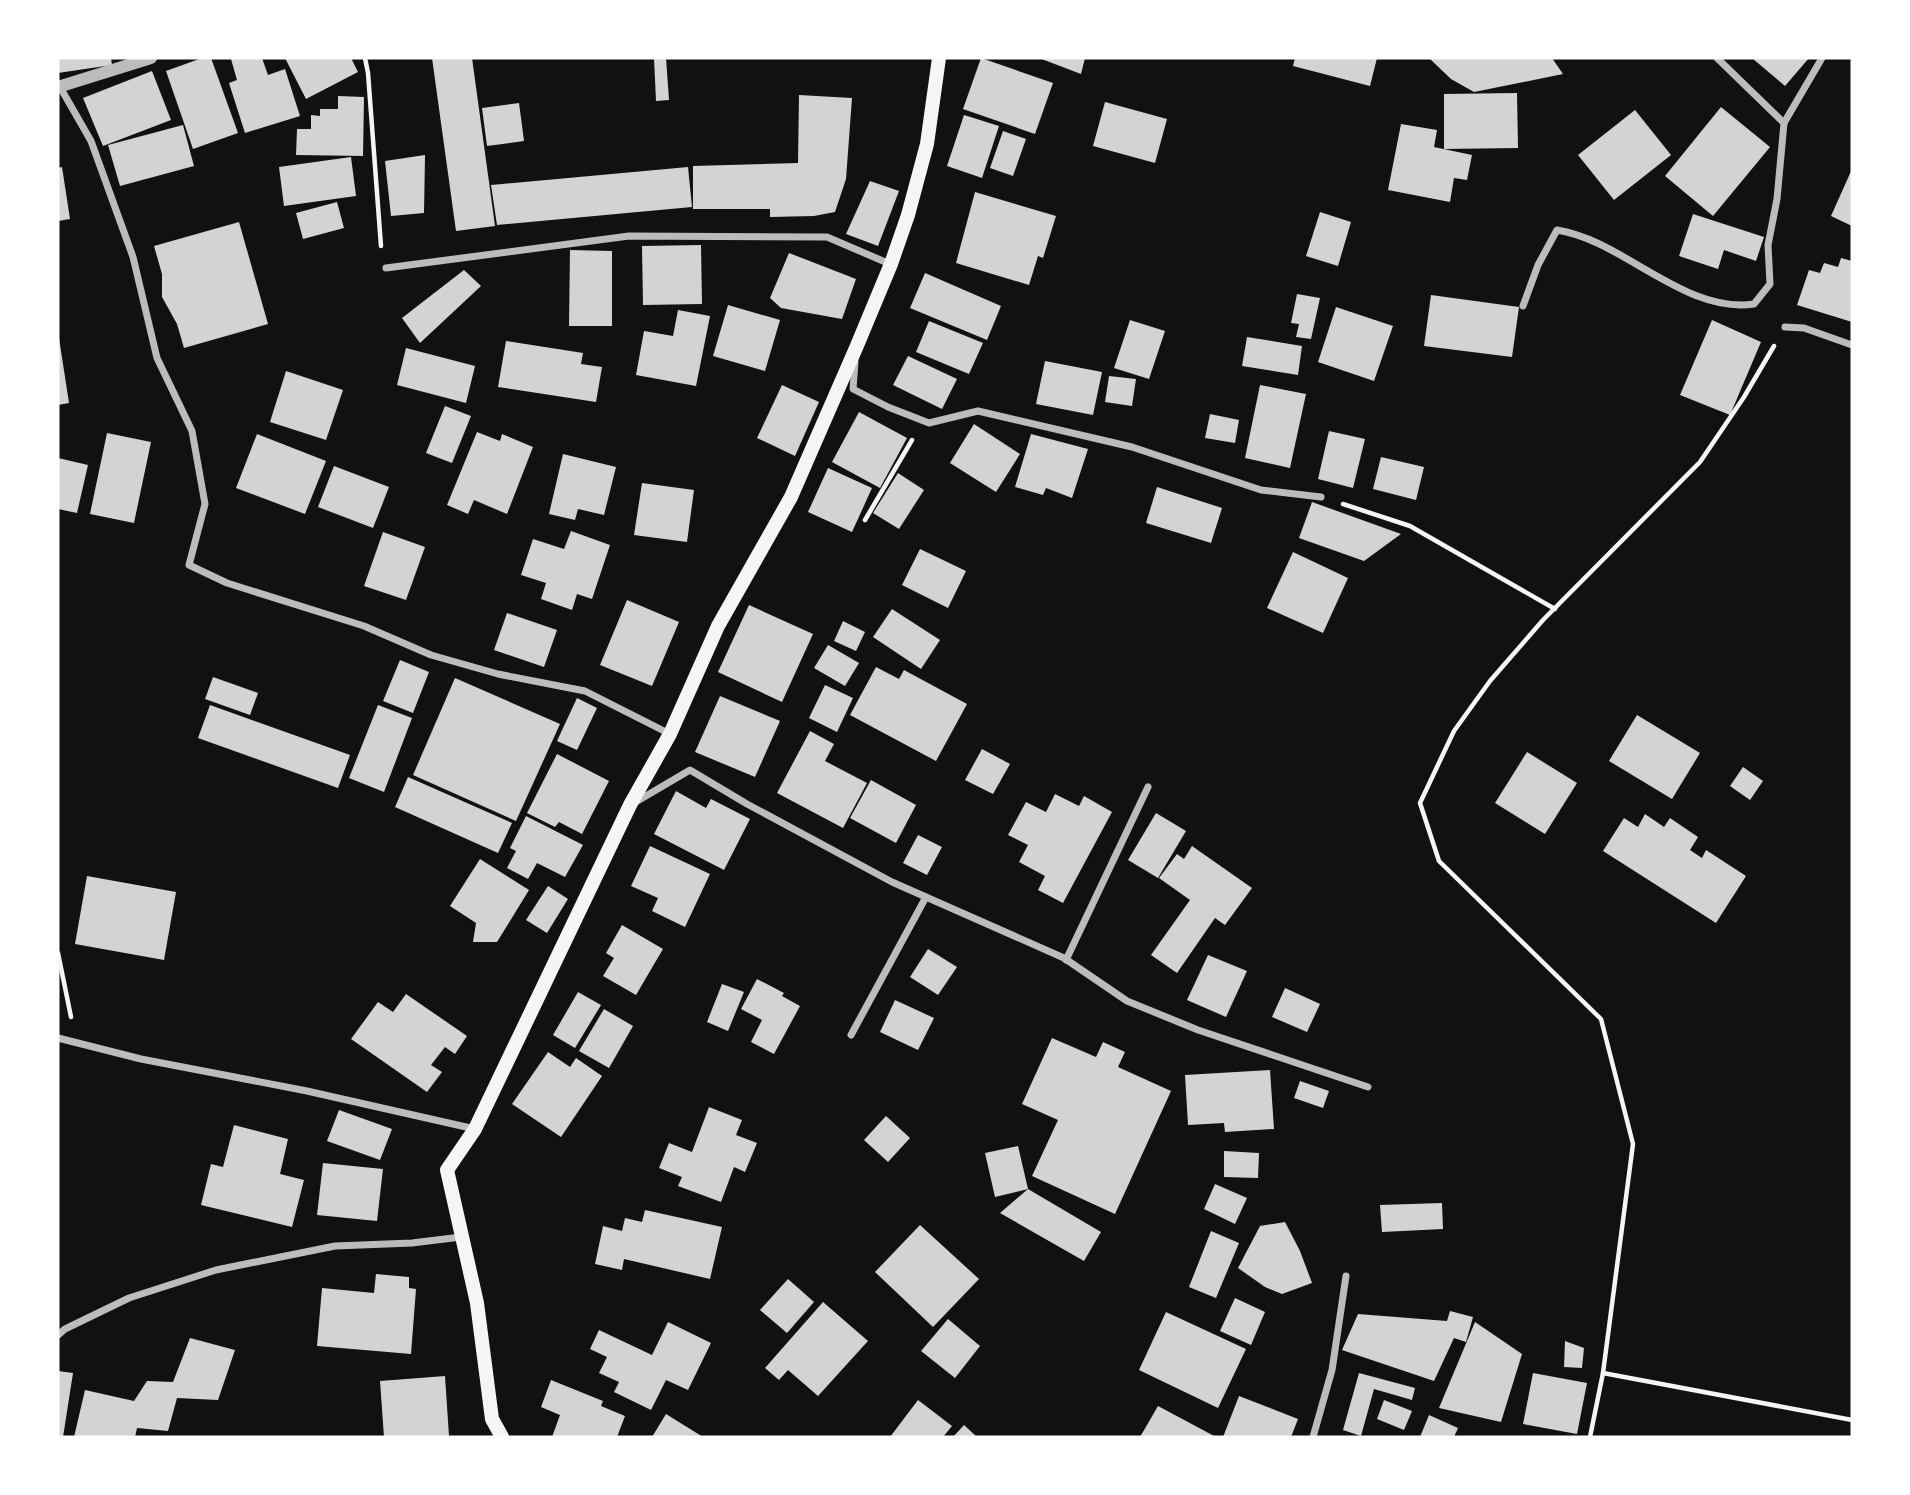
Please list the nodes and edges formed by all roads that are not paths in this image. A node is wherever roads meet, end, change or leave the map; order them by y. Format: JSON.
{"nodes":[{"id":1,"x":151,"y":58,"type":"edge"},
{"id":2,"x":939,"y":58,"type":"edge"},
{"id":3,"x":1717,"y":58,"type":"edge"},
{"id":4,"x":1822,"y":58,"type":"edge"},
{"id":5,"x":59,"y":87,"type":"edge"},
{"id":6,"x":1784,"y":122,"type":"junction"},
{"id":7,"x":891,"y":264,"type":"junction"},
{"id":8,"x":386,"y":268,"type":"road end"},
{"id":9,"x":1523,"y":306,"type":"dead end"},
{"id":10,"x":1785,"y":327,"type":"road end"},
{"id":11,"x":1852,"y":345,"type":"edge"},
{"id":12,"x":856,"y":348,"type":"junction"},
{"id":13,"x":1321,"y":497,"type":"road end"},
{"id":14,"x":670,"y":734,"type":"junction"},
{"id":15,"x":1148,"y":787,"type":"dead end"},
{"id":16,"x":630,"y":805,"type":"junction"},
{"id":17,"x":926,"y":897,"type":"junction"},
{"id":18,"x":1066,"y":960,"type":"junction"},
{"id":19,"x":851,"y":1035,"type":"dead end"},
{"id":20,"x":58,"y":1038,"type":"edge"},
{"id":21,"x":1368,"y":1087,"type":"dead end"},
{"id":22,"x":475,"y":1129,"type":"junction"},
{"id":23,"x":461,"y":1237,"type":"junction"},
{"id":24,"x":1346,"y":1276,"type":"dead end"},
{"id":25,"x":58,"y":1335,"type":"edge"},
{"id":26,"x":502,"y":1437,"type":"edge"},
{"id":27,"x":1312,"y":1437,"type":"edge"}],
"edges":[{"from":1,"to":5,"type":"street"},
{"from":2,"to":7,"type":"main road"},
{"from":3,"to":6,"type":"street"},
{"from":4,"to":6,"type":"street"},
{"from":5,"to":14,"type":"street"},
{"from":6,"to":9,"type":"street"},
{"from":7,"to":8,"type":"street"},
{"from":7,"to":12,"type":"main road"},
{"from":10,"to":11,"type":"street"},
{"from":12,"to":13,"type":"street"},
{"from":12,"to":14,"type":"main road"},
{"from":14,"to":16,"type":"main road"},
{"from":15,"to":18,"type":"street"},
{"from":16,"to":17,"type":"street"},
{"from":16,"to":22,"type":"main road"},
{"from":17,"to":18,"type":"street"},
{"from":17,"to":19,"type":"street"},
{"from":18,"to":21,"type":"street"},
{"from":20,"to":22,"type":"street"},
{"from":22,"to":23,"type":"main road"},
{"from":23,"to":25,"type":"street"},
{"from":23,"to":26,"type":"main road"},
{"from":24,"to":27,"type":"street"}]}
